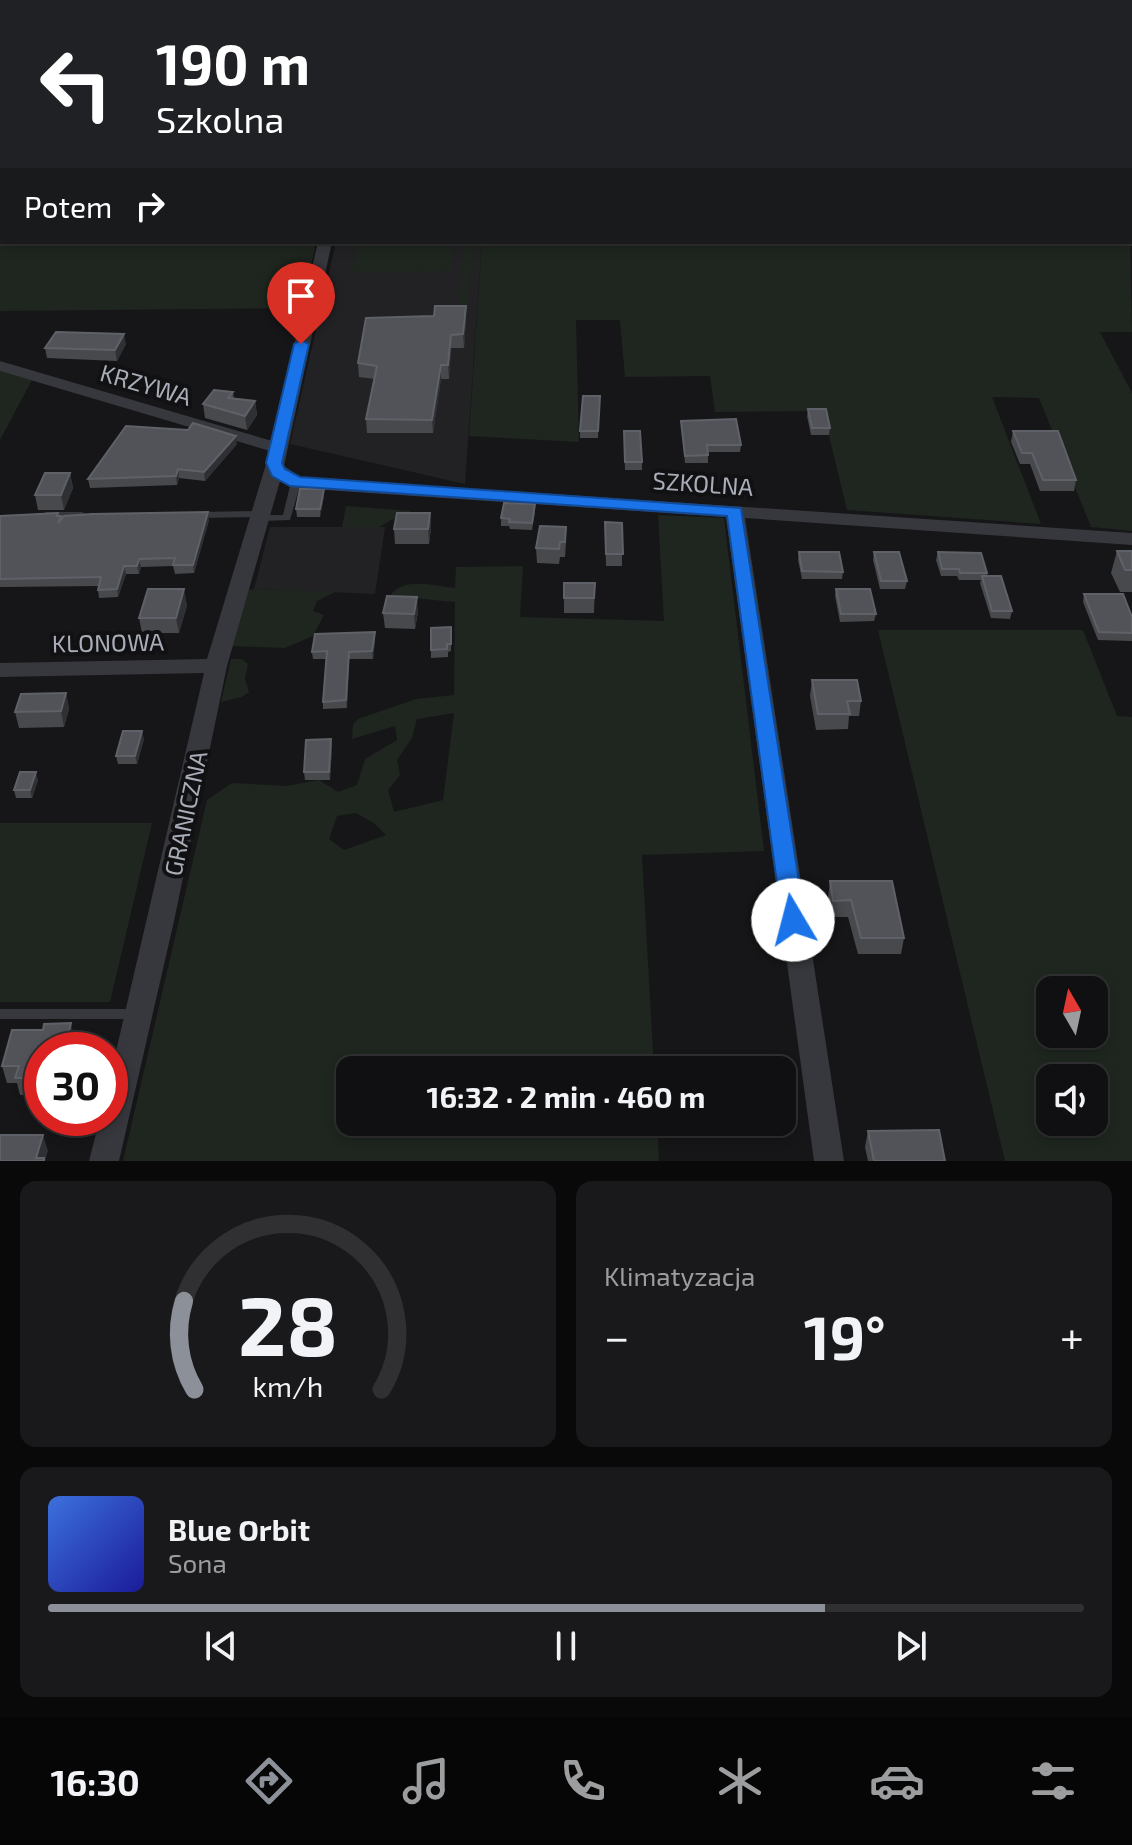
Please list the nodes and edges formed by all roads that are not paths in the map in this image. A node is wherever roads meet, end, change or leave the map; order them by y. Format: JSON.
{"nodes":[{"id":1,"x":325,"y":244,"type":"edge"},
{"id":2,"x":0,"y":366,"type":"edge"},
{"id":3,"x":278,"y":448,"type":"junction"},
{"id":4,"x":275,"y":467,"type":"junction"},
{"id":5,"x":296,"y":482,"type":"junction"},
{"id":6,"x":735,"y":512,"type":"junction"},
{"id":7,"x":41,"y":515,"type":"edge"},
{"id":8,"x":98,"y":515,"type":"edge"},
{"id":9,"x":188,"y":515,"type":"edge"},
{"id":10,"x":260,"y":516,"type":"junction"},
{"id":11,"x":1132,"y":539,"type":"edge"},
{"id":12,"x":216,"y":666,"type":"junction"},
{"id":13,"x":0,"y":670,"type":"edge"},
{"id":14,"x":0,"y":1014,"type":"edge"},
{"id":15,"x":139,"y":1014,"type":"junction"},
{"id":16,"x":104,"y":1161,"type":"edge"},
{"id":17,"x":829,"y":1161,"type":"edge"}],
"edges":[{"from":1,"to":3,"type":"street","name":"GRANICZNA"},
{"from":2,"to":3,"type":"street","name":"KRZYWA"},
{"from":3,"to":4,"type":"street","name":"GRANICZNA"},
{"from":4,"to":5,"type":"street"},
{"from":4,"to":10,"type":"street","name":"GRANICZNA"},
{"from":5,"to":6,"type":"street","name":"SZKOLNA"},
{"from":5,"to":10,"type":"lane"},
{"from":6,"to":11,"type":"street","name":"SZKOLNA"},
{"from":6,"to":17,"type":"street"},
{"from":7,"to":8,"type":"lane"},
{"from":9,"to":10,"type":"lane"},
{"from":10,"to":12,"type":"street","name":"GRANICZNA"},
{"from":12,"to":13,"type":"street","name":"KLONOWA"},
{"from":12,"to":15,"type":"street","name":"GRANICZNA"},
{"from":14,"to":15,"type":"lane"},
{"from":15,"to":16,"type":"street","name":"GRANICZNA"}]}
